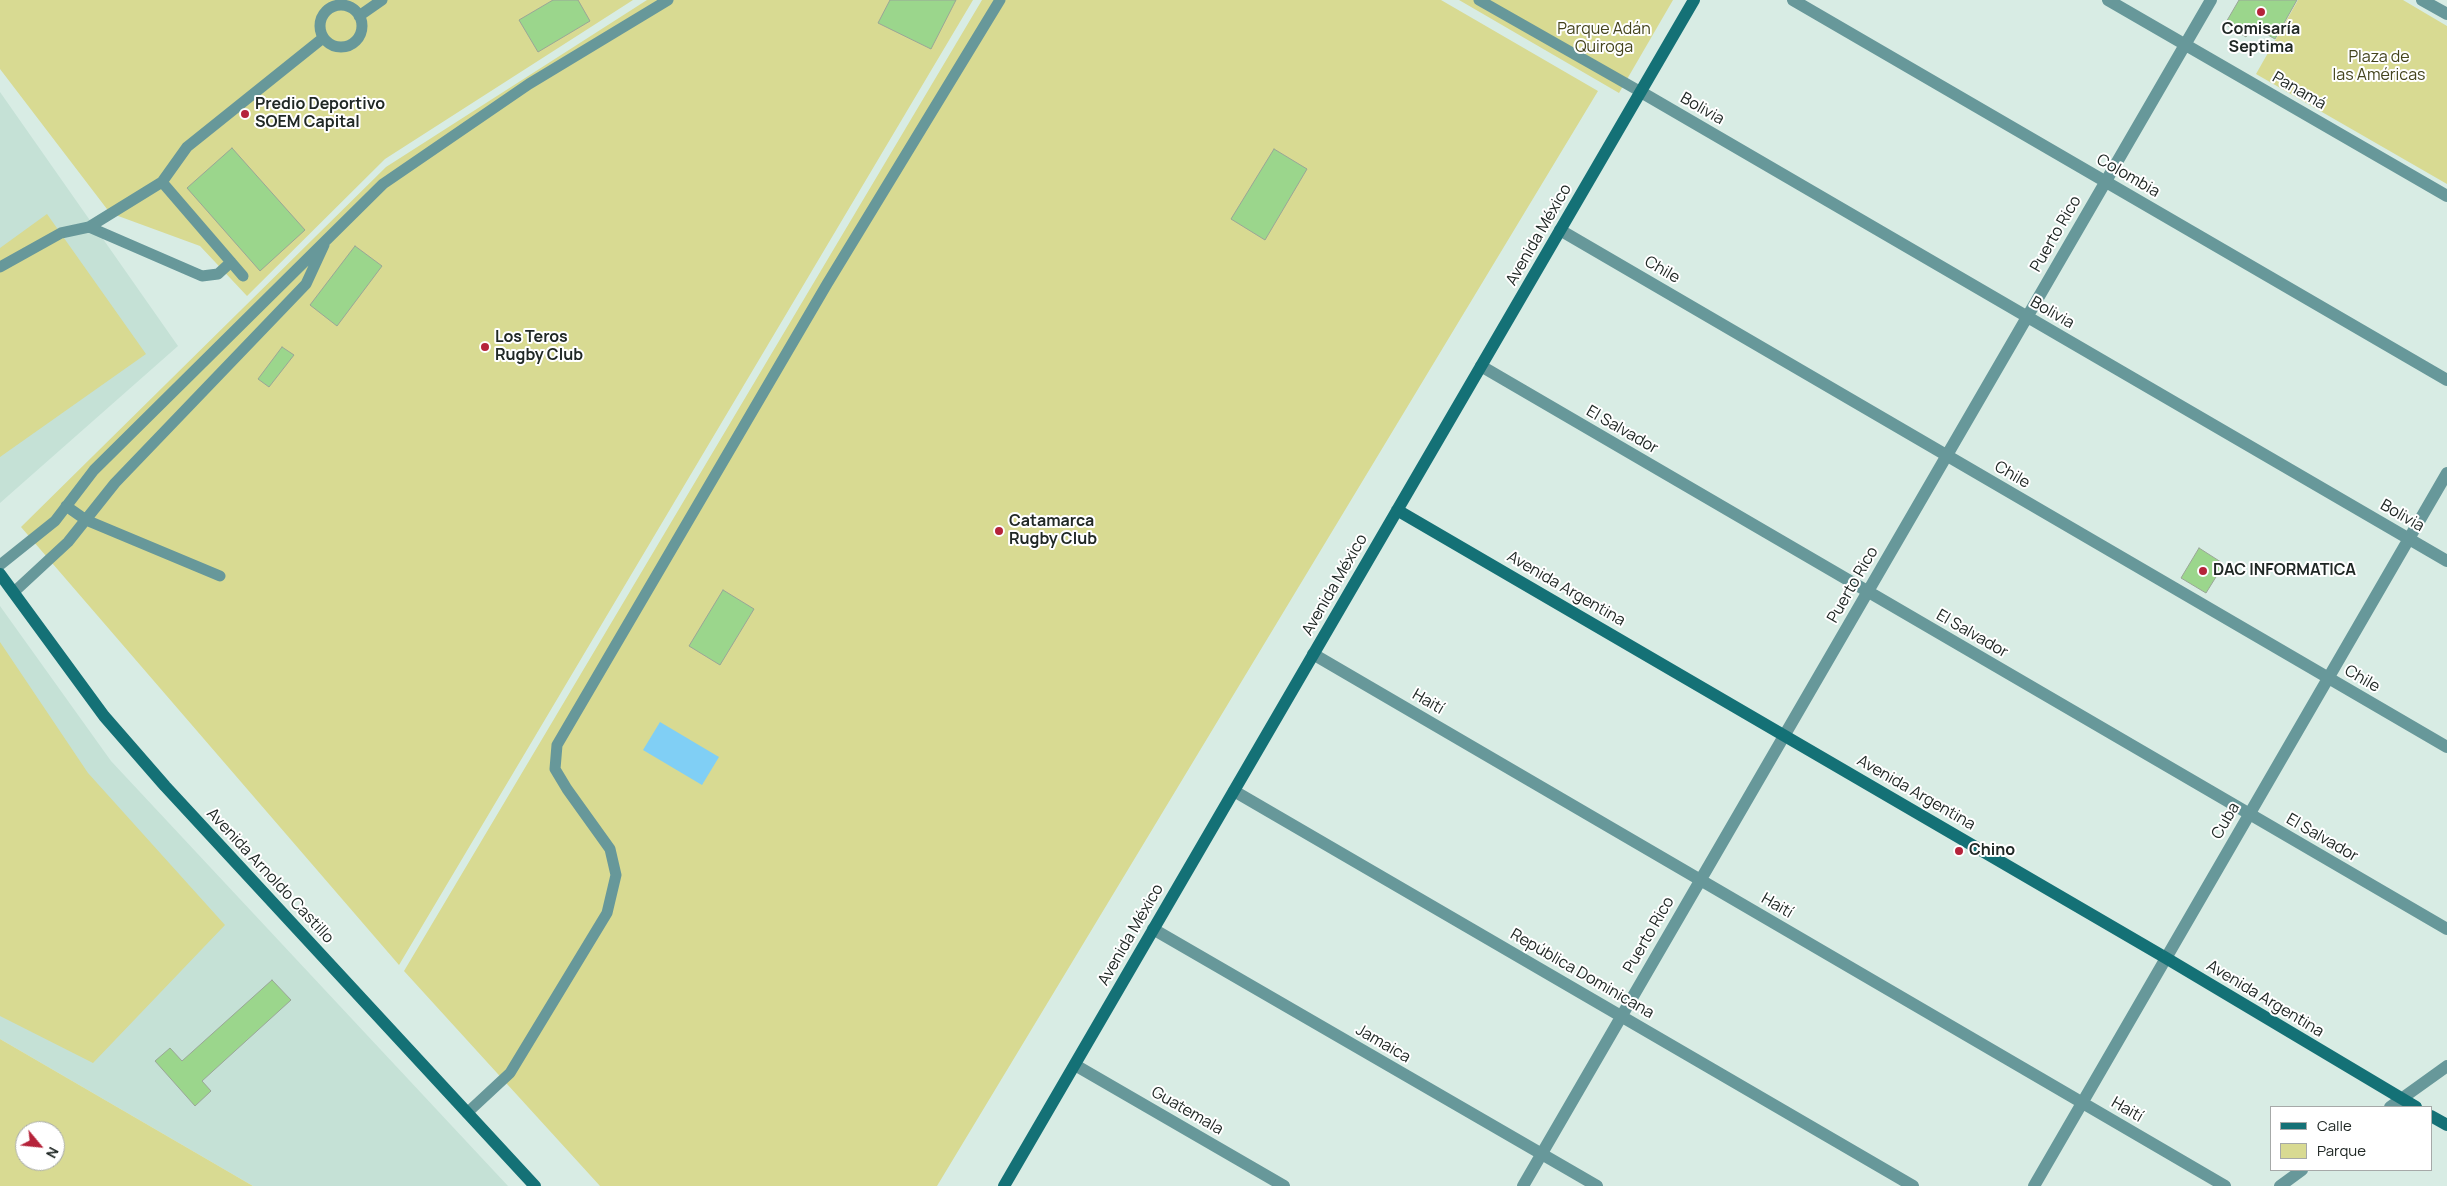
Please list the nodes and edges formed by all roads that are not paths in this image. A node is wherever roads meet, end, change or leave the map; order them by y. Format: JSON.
{"nodes":[{"id":1,"x":320,"y":0,"type":"edge"},
{"id":2,"x":382,"y":0,"type":"edge"},
{"id":3,"x":668,"y":0,"type":"edge"},
{"id":4,"x":1000,"y":0,"type":"edge"},
{"id":5,"x":1479,"y":0,"type":"edge"},
{"id":6,"x":1694,"y":0,"type":"edge"},
{"id":7,"x":1793,"y":0,"type":"edge"},
{"id":8,"x":2108,"y":0,"type":"edge"},
{"id":9,"x":2211,"y":0,"type":"edge"},
{"id":10,"x":2422,"y":0,"type":"edge"},
{"id":11,"x":328,"y":9,"type":"junction"},
{"id":12,"x":2447,"y":14,"type":"edge"},
{"id":13,"x":359,"y":16,"type":"junction"},
{"id":14,"x":323,"y":38,"type":"junction"},
{"id":15,"x":2185,"y":44,"type":"junction"},
{"id":16,"x":1641,"y":92,"type":"junction"},
{"id":17,"x":162,"y":182,"type":"junction"},
{"id":18,"x":2105,"y":182,"type":"junction"},
{"id":19,"x":2447,"y":196,"type":"edge"},
{"id":20,"x":89,"y":227,"type":"junction"},
{"id":21,"x":1560,"y":230,"type":"junction"},
{"id":22,"x":328,"y":238,"type":"junction"},
{"id":23,"x":231,"y":262,"type":"junction"},
{"id":24,"x":0,"y":267,"type":"edge"},
{"id":25,"x":243,"y":276,"type":"dead end"},
{"id":26,"x":2027,"y":317,"type":"junction"},
{"id":27,"x":1481,"y":366,"type":"junction"},
{"id":28,"x":2447,"y":380,"type":"edge"},
{"id":29,"x":1947,"y":455,"type":"junction"},
{"id":30,"x":2447,"y":473,"type":"edge"},
{"id":31,"x":66,"y":506,"type":"junction"},
{"id":32,"x":1397,"y":510,"type":"junction"},
{"id":33,"x":86,"y":520,"type":"junction"},
{"id":34,"x":2409,"y":539,"type":"junction"},
{"id":35,"x":2447,"y":561,"type":"edge"},
{"id":36,"x":0,"y":565,"type":"edge"},
{"id":37,"x":0,"y":574,"type":"edge"},
{"id":38,"x":220,"y":576,"type":"dead end"},
{"id":39,"x":14,"y":592,"type":"junction"},
{"id":40,"x":1867,"y":592,"type":"junction"},
{"id":41,"x":1313,"y":654,"type":"junction"},
{"id":42,"x":2328,"y":678,"type":"junction"},
{"id":43,"x":1784,"y":735,"type":"junction"},
{"id":44,"x":2447,"y":748,"type":"edge"},
{"id":45,"x":1234,"y":791,"type":"junction"},
{"id":46,"x":2249,"y":814,"type":"junction"},
{"id":47,"x":1700,"y":880,"type":"junction"},
{"id":48,"x":1153,"y":929,"type":"junction"},
{"id":49,"x":2447,"y":929,"type":"edge"},
{"id":50,"x":2166,"y":958,"type":"junction"},
{"id":51,"x":1621,"y":1016,"type":"junction"},
{"id":52,"x":1075,"y":1065,"type":"junction"},
{"id":53,"x":2447,"y":1066,"type":"edge"},
{"id":54,"x":2401,"y":1099,"type":"junction"},
{"id":55,"x":2082,"y":1103,"type":"junction"},
{"id":56,"x":2391,"y":1106,"type":"edge"},
{"id":57,"x":2414,"y":1106,"type":"edge"},
{"id":58,"x":467,"y":1114,"type":"junction"},
{"id":59,"x":2432,"y":1117,"type":"edge"},
{"id":60,"x":2447,"y":1125,"type":"edge"},
{"id":61,"x":1542,"y":1154,"type":"junction"},
{"id":62,"x":2301,"y":1171,"type":"edge"},
{"id":63,"x":535,"y":1186,"type":"edge"},
{"id":64,"x":1004,"y":1186,"type":"edge"},
{"id":65,"x":1284,"y":1186,"type":"edge"},
{"id":66,"x":1523,"y":1186,"type":"edge"},
{"id":67,"x":1597,"y":1186,"type":"edge"},
{"id":68,"x":1913,"y":1186,"type":"edge"},
{"id":69,"x":2034,"y":1186,"type":"edge"},
{"id":70,"x":2225,"y":1186,"type":"edge"},
{"id":71,"x":2280,"y":1186,"type":"edge"}],
"edges":[{"from":1,"to":11,"type":"lane"},
{"from":2,"to":13,"type":"lane"},
{"from":3,"to":22,"type":"lane"},
{"from":4,"to":58,"type":"lane"},
{"from":5,"to":16,"type":"lane"},
{"from":6,"to":16,"type":"main road","name":"Avenida México"},
{"from":7,"to":18,"type":"street","name":"Colombia"},
{"from":8,"to":15,"type":"street","name":"Panamá"},
{"from":9,"to":15,"type":"street","name":"Puerto Rico"},
{"from":10,"to":12,"type":"street"},
{"from":11,"to":13,"type":"lane"},
{"from":11,"to":14,"type":"lane"},
{"from":13,"to":14,"type":"lane"},
{"from":14,"to":17,"type":"lane"},
{"from":15,"to":18,"type":"street","name":"Puerto Rico"},
{"from":15,"to":19,"type":"street","name":"Panamá"},
{"from":16,"to":21,"type":"main road","name":"Avenida México"},
{"from":16,"to":26,"type":"street","name":"Bolivia"},
{"from":17,"to":20,"type":"lane"},
{"from":17,"to":23,"type":"lane"},
{"from":18,"to":26,"type":"street","name":"Puerto Rico"},
{"from":18,"to":28,"type":"street","name":"Colombia"},
{"from":20,"to":23,"type":"lane"},
{"from":20,"to":24,"type":"lane"},
{"from":21,"to":27,"type":"main road","name":"Avenida México"},
{"from":21,"to":29,"type":"street","name":"Chile"},
{"from":22,"to":31,"type":"lane"},
{"from":22,"to":33,"type":"lane"},
{"from":23,"to":25,"type":"lane"},
{"from":26,"to":29,"type":"street","name":"Puerto Rico"},
{"from":26,"to":34,"type":"street","name":"Bolivia"},
{"from":27,"to":32,"type":"main road","name":"Avenida México"},
{"from":27,"to":40,"type":"street","name":"El Salvador"},
{"from":29,"to":40,"type":"street","name":"Puerto Rico"},
{"from":29,"to":42,"type":"street","name":"Chile"},
{"from":30,"to":34,"type":"street","name":"Cuba"},
{"from":31,"to":33,"type":"lane"},
{"from":31,"to":36,"type":"lane"},
{"from":32,"to":41,"type":"main road","name":"Avenida México"},
{"from":32,"to":43,"type":"main road","name":"Avenida Argentina"},
{"from":33,"to":38,"type":"lane"},
{"from":33,"to":39,"type":"lane"},
{"from":34,"to":35,"type":"street","name":"Bolivia"},
{"from":34,"to":42,"type":"street","name":"Cuba"},
{"from":37,"to":39,"type":"main road","name":"Avenida Arnoldo Castillo"},
{"from":39,"to":58,"type":"main road","name":"Avenida Arnoldo Castillo"},
{"from":40,"to":43,"type":"street","name":"Puerto Rico"},
{"from":40,"to":46,"type":"street","name":"El Salvador"},
{"from":41,"to":45,"type":"main road","name":"Avenida México"},
{"from":41,"to":47,"type":"street","name":"Haití"},
{"from":42,"to":44,"type":"street","name":"Chile"},
{"from":42,"to":46,"type":"street","name":"Cuba"},
{"from":43,"to":47,"type":"street","name":"Puerto Rico"},
{"from":43,"to":50,"type":"main road","name":"Avenida Argentina"},
{"from":45,"to":48,"type":"main road","name":"Avenida México"},
{"from":45,"to":51,"type":"street","name":"República Dominicana"},
{"from":46,"to":49,"type":"street","name":"El Salvador"},
{"from":46,"to":50,"type":"street","name":"Cuba"},
{"from":47,"to":51,"type":"street","name":"Puerto Rico"},
{"from":47,"to":55,"type":"street","name":"Haití"},
{"from":48,"to":52,"type":"main road","name":"Avenida México"},
{"from":48,"to":61,"type":"street","name":"Jamaica"},
{"from":50,"to":54,"type":"main road","name":"Avenida Argentina"},
{"from":50,"to":55,"type":"street","name":"Cuba"},
{"from":51,"to":61,"type":"street","name":"Puerto Rico"},
{"from":51,"to":68,"type":"street","name":"República Dominicana"},
{"from":52,"to":64,"type":"main road","name":"Avenida México"},
{"from":52,"to":65,"type":"street","name":"Guatemala"},
{"from":53,"to":54,"type":"street"},
{"from":54,"to":56,"type":"street"},
{"from":54,"to":57,"type":"main road","name":"Avenida Argentina"},
{"from":55,"to":69,"type":"street","name":"Cuba"},
{"from":55,"to":70,"type":"street","name":"Haití"},
{"from":58,"to":63,"type":"main road","name":"Avenida Arnoldo Castillo"},
{"from":59,"to":60,"type":"main road"},
{"from":61,"to":66,"type":"street","name":"Puerto Rico"},
{"from":61,"to":67,"type":"street","name":"Jamaica"},
{"from":62,"to":71,"type":"street"}]}
